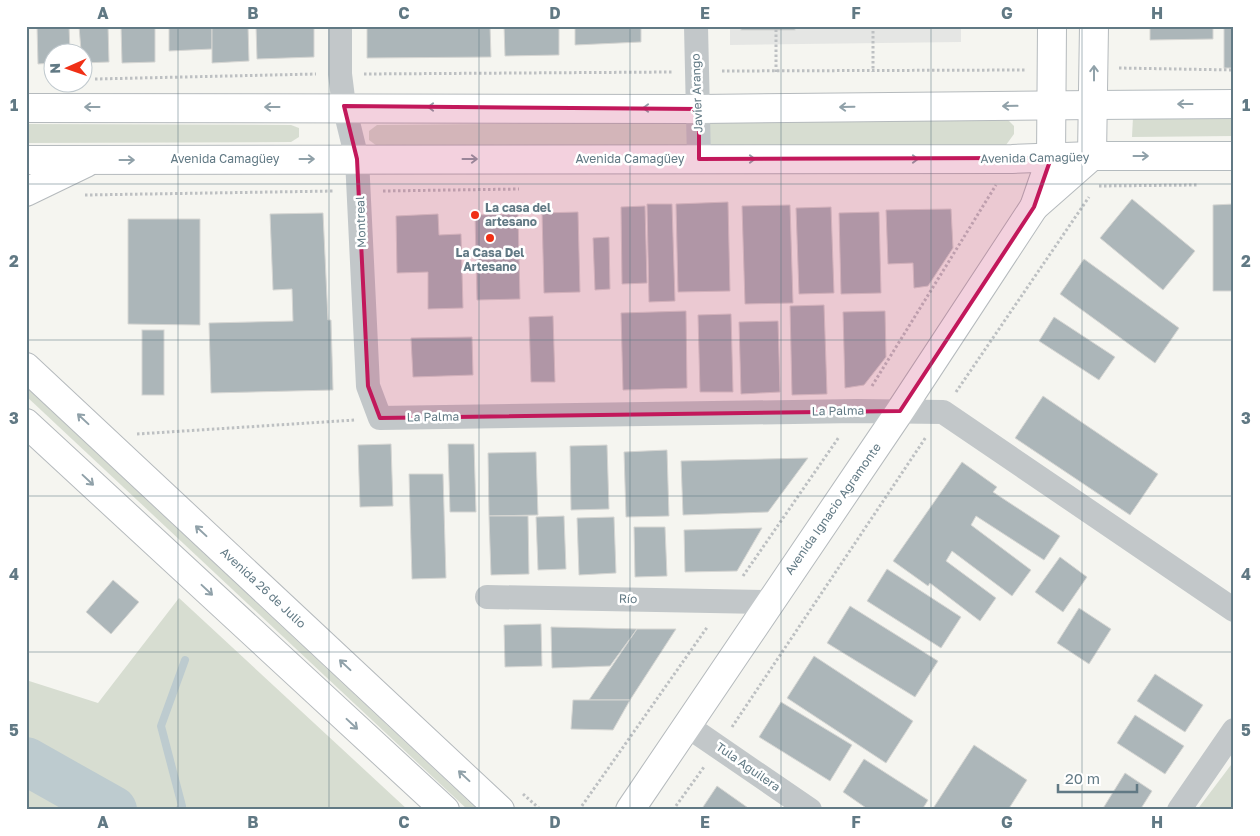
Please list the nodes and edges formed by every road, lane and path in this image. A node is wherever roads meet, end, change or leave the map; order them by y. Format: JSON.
{"nodes":[{"id":1,"x":340,"y":26,"type":"edge"},
{"id":2,"x":696,"y":26,"type":"edge"},
{"id":3,"x":873,"y":26,"type":"edge"},
{"id":4,"x":1052,"y":26,"type":"edge"},
{"id":5,"x":1094,"y":26,"type":"edge"},
{"id":6,"x":776,"y":29,"type":"dead end"},
{"id":7,"x":1094,"y":68,"type":"junction"},
{"id":8,"x":1053,"y":70,"type":"junction"},
{"id":9,"x":1234,"y":70,"type":"edge"},
{"id":10,"x":696,"y":71,"type":"junction"},
{"id":11,"x":776,"y":72,"type":"junction"},
{"id":12,"x":873,"y":72,"type":"junction"},
{"id":13,"x":340,"y":74,"type":"junction"},
{"id":14,"x":92,"y":79,"type":"dead end"},
{"id":15,"x":1234,"y":104,"type":"edge"},
{"id":16,"x":1052,"y":105,"type":"junction"},
{"id":17,"x":1094,"y":105,"type":"junction"},
{"id":18,"x":344,"y":106,"type":"junction"},
{"id":19,"x":26,"y":108,"type":"edge"},
{"id":20,"x":699,"y":109,"type":"junction"},
{"id":21,"x":1092,"y":156,"type":"junction"},
{"id":22,"x":1234,"y":156,"type":"edge"},
{"id":23,"x":1051,"y":158,"type":"junction"},
{"id":24,"x":358,"y":159,"type":"junction"},
{"id":25,"x":700,"y":159,"type":"junction"},
{"id":26,"x":26,"y":160,"type":"edge"},
{"id":27,"x":93,"y":160,"type":"junction"},
{"id":28,"x":987,"y":183,"type":"dead end"},
{"id":29,"x":997,"y":183,"type":"dead end"},
{"id":30,"x":1096,"y":186,"type":"dead end"},
{"id":31,"x":1204,"y":186,"type":"dead end"},
{"id":32,"x":529,"y":189,"type":"dead end"},
{"id":33,"x":360,"y":191,"type":"junction"},
{"id":34,"x":26,"y":192,"type":"edge"},
{"id":35,"x":1091,"y":194,"type":"dead end"},
{"id":36,"x":84,"y":195,"type":"dead end"},
{"id":37,"x":1034,"y":207,"type":"junction"},
{"id":38,"x":26,"y":367,"type":"edge"},
{"id":39,"x":900,"y":411,"type":"junction"},
{"id":40,"x":943,"y":412,"type":"junction"},
{"id":41,"x":380,"y":418,"type":"junction"},
{"id":42,"x":26,"y":423,"type":"edge"},
{"id":43,"x":134,"y":434,"type":"dead end"},
{"id":44,"x":487,"y":596,"type":"dead end"},
{"id":45,"x":769,"y":602,"type":"junction"},
{"id":46,"x":1234,"y":610,"type":"edge"},
{"id":47,"x":686,"y":725,"type":"junction"},
{"id":48,"x":1234,"y":730,"type":"edge"},
{"id":49,"x":718,"y":747,"type":"junction"},
{"id":50,"x":445,"y":810,"type":"edge"},
{"id":51,"x":500,"y":810,"type":"edge"},
{"id":52,"x":630,"y":810,"type":"edge"},
{"id":53,"x":673,"y":810,"type":"edge"},
{"id":54,"x":810,"y":810,"type":"edge"},
{"id":55,"x":1179,"y":810,"type":"edge"}],
"edges":[{"from":1,"to":13,"type":"street","name":"Montreal"},
{"from":2,"to":10,"type":"street","name":"Javier Arango"},
{"from":3,"to":12,"type":"path"},
{"from":4,"to":8,"type":"main road","name":"Avenida Ignacio Agramonte"},
{"from":5,"to":7,"type":"main road"},
{"from":6,"to":11,"type":"path"},
{"from":7,"to":9,"type":"path"},
{"from":17,"to":7,"type":"main road","one_way":true},
{"from":8,"to":12,"type":"path"},
{"from":8,"to":16,"type":"main road","name":"Avenida Ignacio Agramonte"},
{"from":10,"to":11,"type":"path"},
{"from":10,"to":13,"type":"path"},
{"from":10,"to":20,"type":"street","name":"Javier Arango"},
{"from":11,"to":12,"type":"path"},
{"from":13,"to":14,"type":"path"},
{"from":13,"to":18,"type":"street","name":"Montreal"},
{"from":15,"to":17,"type":"main road","one_way":true},
{"from":16,"to":17,"type":"main road"},
{"from":16,"to":20,"type":"main road","one_way":true},
{"from":16,"to":23,"type":"main road","name":"Avenida Ignacio Agramonte"},
{"from":17,"to":21,"type":"main road"},
{"from":18,"to":19,"type":"main road","one_way":true},
{"from":20,"to":18,"type":"main road","one_way":true},
{"from":18,"to":24,"type":"street","name":"Montreal"},
{"from":20,"to":25,"type":"street","name":"Javier Arango"},
{"from":21,"to":22,"type":"main road","name":"Avenida Camagüey","one_way":true},
{"from":21,"to":23,"type":"main road","name":"Avenida Camagüey"},
{"from":21,"to":37,"type":"main road","name":"Avenida Ignacio Agramonte"},
{"from":25,"to":23,"type":"main road","name":"Avenida Camagüey","one_way":true},
{"from":23,"to":37,"type":"main road","name":"Avenida Ignacio Agramonte"},
{"from":24,"to":25,"type":"main road","name":"Avenida Camagüey","one_way":true},
{"from":27,"to":24,"type":"main road","name":"Avenida Camagüey","one_way":true},
{"from":24,"to":33,"type":"street","name":"Montreal"},
{"from":26,"to":27,"type":"main road","name":"Avenida Camagüey"},
{"from":27,"to":34,"type":"main road"},
{"from":28,"to":29,"type":"path"},
{"from":30,"to":31,"type":"path"},
{"from":32,"to":33,"type":"path"},
{"from":33,"to":36,"type":"path"},
{"from":33,"to":41,"type":"street","name":"Montreal"},
{"from":35,"to":40,"type":"path"},
{"from":37,"to":39,"type":"main road","name":"Avenida Ignacio Agramonte"},
{"from":51,"to":38,"type":"main road","name":"Avenida 26 de Julio","one_way":true},
{"from":39,"to":40,"type":"street","name":"La Palma"},
{"from":39,"to":41,"type":"street","name":"La Palma"},
{"from":39,"to":45,"type":"main road","name":"Avenida Ignacio Agramonte"},
{"from":40,"to":46,"type":"street"},
{"from":40,"to":49,"type":"path"},
{"from":41,"to":43,"type":"path"},
{"from":42,"to":50,"type":"main road","one_way":true},
{"from":44,"to":45,"type":"street","name":"Río"},
{"from":45,"to":47,"type":"main road","name":"Avenida Ignacio Agramonte"},
{"from":47,"to":49,"type":"street","name":"Tula Aguilera"},
{"from":47,"to":52,"type":"main road","name":"Avenida Ignacio Agramonte"},
{"from":48,"to":55,"type":"street"},
{"from":49,"to":53,"type":"path"},
{"from":49,"to":54,"type":"street","name":"Tula Aguilera"}]}
